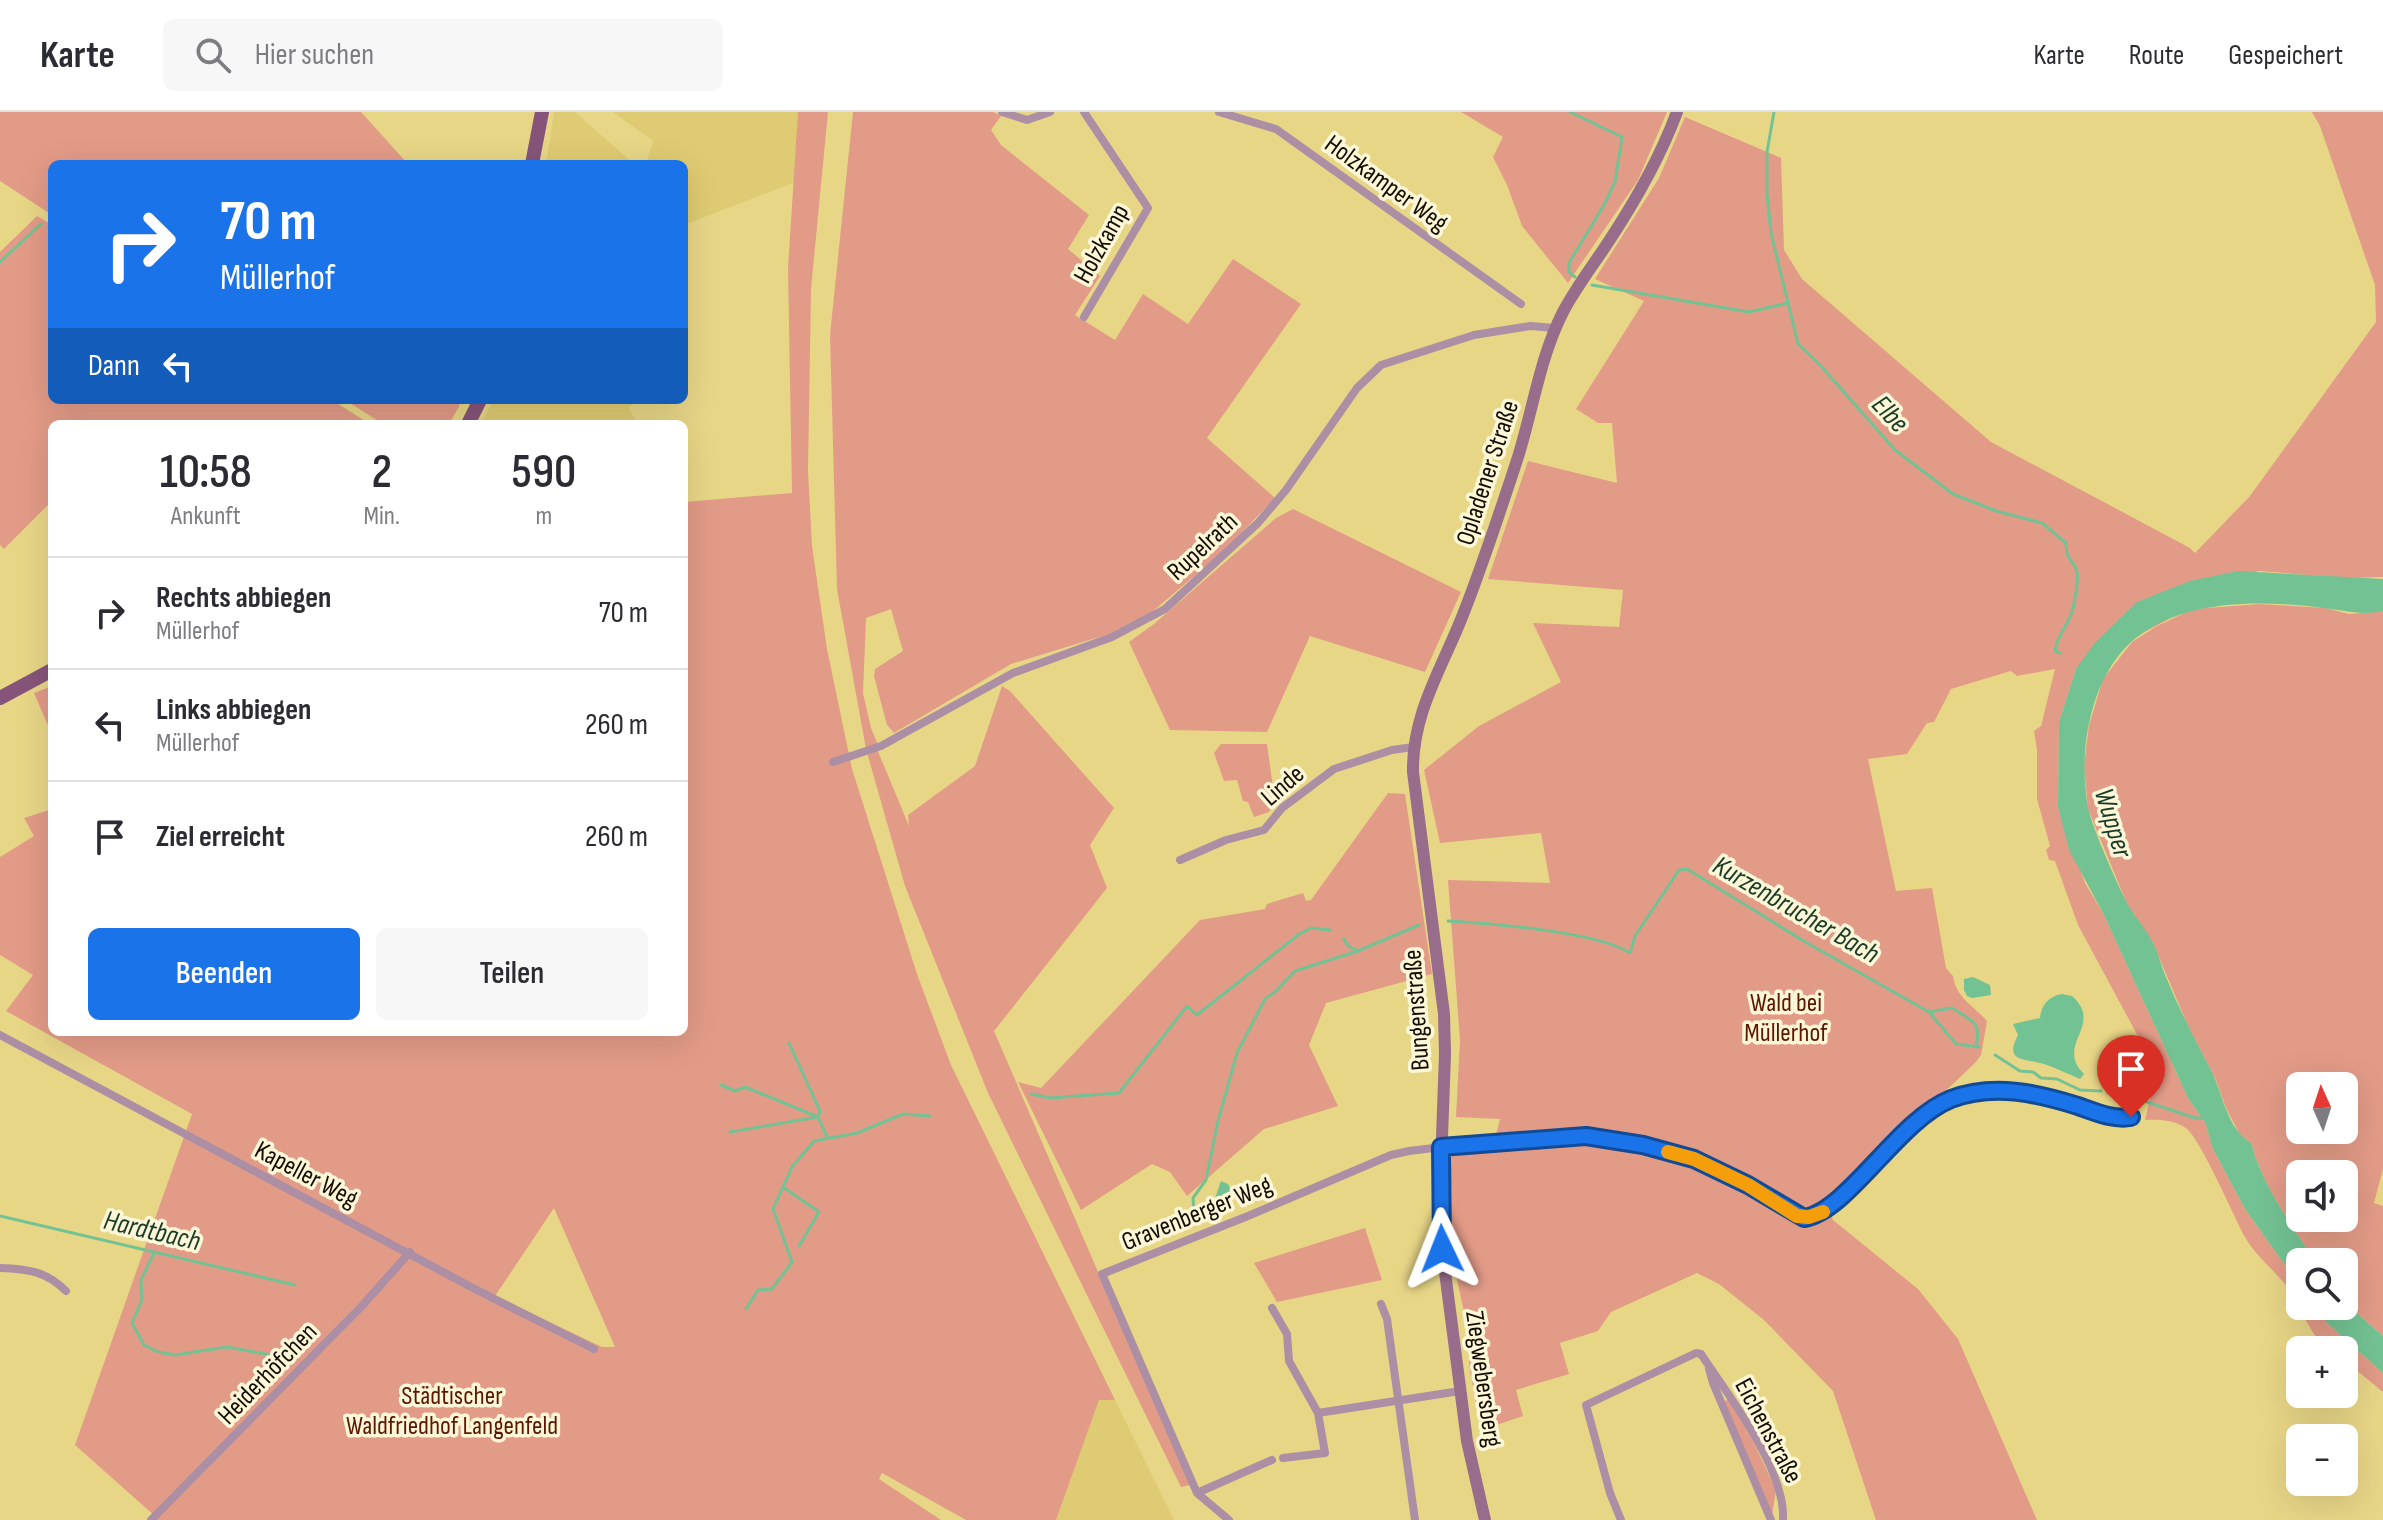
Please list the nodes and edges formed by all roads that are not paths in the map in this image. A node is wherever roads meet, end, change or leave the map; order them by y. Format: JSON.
{"nodes":[{"id":1,"x":542,"y":112,"type":"edge"},
{"id":2,"x":1050,"y":112,"type":"edge"},
{"id":3,"x":1084,"y":112,"type":"edge"},
{"id":4,"x":1219,"y":112,"type":"edge"},
{"id":5,"x":1677,"y":112,"type":"edge"},
{"id":6,"x":1004,"y":113,"type":"edge"},
{"id":7,"x":533,"y":160,"type":"edge"},
{"id":8,"x":1521,"y":304,"type":"dead end"},
{"id":9,"x":1084,"y":317,"type":"dead end"},
{"id":10,"x":1555,"y":328,"type":"junction"},
{"id":11,"x":48,"y":672,"type":"edge"},
{"id":12,"x":0,"y":698,"type":"edge"},
{"id":13,"x":1413,"y":747,"type":"junction"},
{"id":14,"x":833,"y":762,"type":"dead end"},
{"id":15,"x":1180,"y":860,"type":"dead end"},
{"id":16,"x":1425,"y":869,"type":"joint"},
{"id":17,"x":0,"y":1035,"type":"edge"},
{"id":18,"x":2131,"y":1117,"type":"dead end"},
{"id":19,"x":1441,"y":1147,"type":"junction"},
{"id":20,"x":410,"y":1252,"type":"junction"},
{"id":21,"x":0,"y":1268,"type":"edge"},
{"id":22,"x":66,"y":1291,"type":"dead end"},
{"id":23,"x":1381,"y":1304,"type":"dead end"},
{"id":24,"x":1272,"y":1308,"type":"dead end"},
{"id":25,"x":594,"y":1349,"type":"dead end"},
{"id":26,"x":1707,"y":1363,"type":"junction"},
{"id":27,"x":1460,"y":1391,"type":"junction"},
{"id":28,"x":1398,"y":1401,"type":"junction"},
{"id":29,"x":1318,"y":1413,"type":"junction"},
{"id":30,"x":1283,"y":1458,"type":"dead end"},
{"id":31,"x":1272,"y":1460,"type":"dead end"},
{"id":32,"x":1197,"y":1493,"type":"junction"},
{"id":33,"x":151,"y":1520,"type":"edge"},
{"id":34,"x":1229,"y":1520,"type":"edge"},
{"id":35,"x":1415,"y":1520,"type":"edge"},
{"id":36,"x":1485,"y":1520,"type":"edge"},
{"id":37,"x":1621,"y":1520,"type":"edge"},
{"id":38,"x":1771,"y":1520,"type":"edge"},
{"id":39,"x":1783,"y":1520,"type":"edge"}],
"edges":[{"from":1,"to":7,"type":"main road"},
{"from":2,"to":6,"type":"street"},
{"from":3,"to":9,"type":"street","name":"Holzkamp"},
{"from":4,"to":8,"type":"street","name":"Holzkamper Weg"},
{"from":5,"to":10,"type":"main road","name":"Opladener Straße"},
{"from":10,"to":13,"type":"main road","name":"Opladener Straße"},
{"from":10,"to":14,"type":"street","name":"Rupelrath"},
{"from":11,"to":12,"type":"main road"},
{"from":13,"to":15,"type":"street","name":"Linde"},
{"from":13,"to":16,"type":"main road","name":"Opladener Straße"},
{"from":16,"to":19,"type":"main road","name":"Bungenstraße"},
{"from":17,"to":20,"type":"street","name":"Kapeller Weg"},
{"from":18,"to":19,"type":"street"},
{"from":19,"to":27,"type":"main road","name":"Ziegwebersberg"},
{"from":19,"to":32,"type":"street","name":"Gravenberger Weg"},
{"from":20,"to":25,"type":"street","name":"Kapeller Weg"},
{"from":20,"to":33,"type":"street","name":"Heiderhöfchen"},
{"from":21,"to":22,"type":"street"},
{"from":23,"to":28,"type":"street"},
{"from":24,"to":29,"type":"street"},
{"from":26,"to":37,"type":"street","name":"Eichenstraße"},
{"from":26,"to":38,"type":"street","name":"Eichenstraße"},
{"from":26,"to":39,"type":"street","name":"Eichenstraße"},
{"from":27,"to":28,"type":"street"},
{"from":27,"to":36,"type":"main road","name":"Ziegwebersberg"},
{"from":28,"to":29,"type":"street"},
{"from":28,"to":35,"type":"street"},
{"from":29,"to":30,"type":"street"},
{"from":31,"to":32,"type":"street"},
{"from":32,"to":34,"type":"street","name":"Gravenberger Weg"}]}
